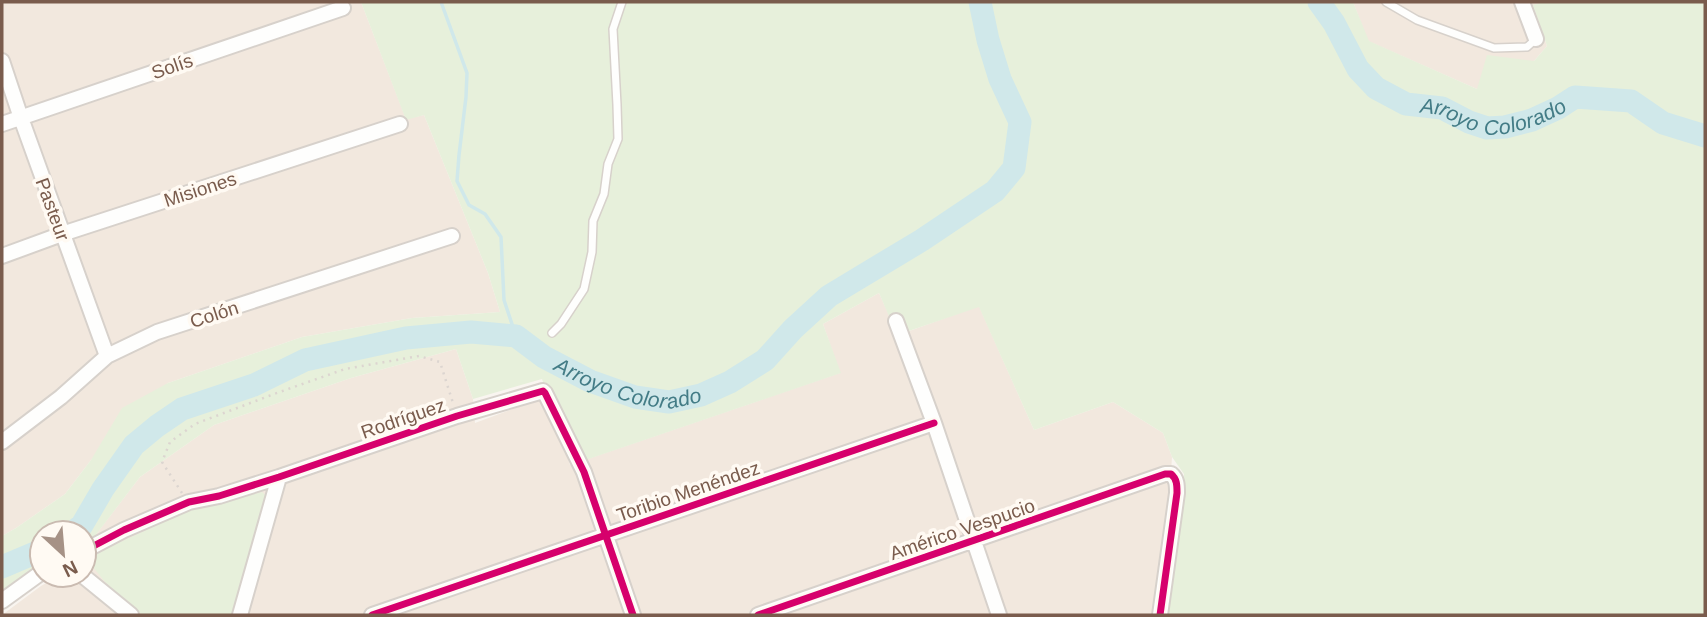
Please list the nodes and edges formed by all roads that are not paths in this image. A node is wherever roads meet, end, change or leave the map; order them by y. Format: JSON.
{"nodes":[{"id":1,"x":622,"y":2,"type":"edge"},
{"id":2,"x":1386,"y":2,"type":"edge"},
{"id":3,"x":1522,"y":2,"type":"edge"},
{"id":4,"x":343,"y":8,"type":"dead end"},
{"id":5,"x":1536,"y":38,"type":"joint"},
{"id":6,"x":2,"y":61,"type":"edge"},
{"id":7,"x":21,"y":118,"type":"junction"},
{"id":8,"x":2,"y":124,"type":"edge"},
{"id":9,"x":400,"y":124,"type":"dead end"},
{"id":10,"x":62,"y":234,"type":"junction"},
{"id":11,"x":452,"y":236,"type":"dead end"},
{"id":12,"x":2,"y":256,"type":"edge"},
{"id":13,"x":896,"y":321,"type":"dead end"},
{"id":14,"x":552,"y":333,"type":"dead end"},
{"id":15,"x":107,"y":356,"type":"junction"},
{"id":16,"x":934,"y":423,"type":"junction"},
{"id":17,"x":2,"y":442,"type":"edge"},
{"id":18,"x":279,"y":477,"type":"junction"},
{"id":19,"x":605,"y":536,"type":"junction"},
{"id":20,"x":975,"y":541,"type":"junction"},
{"id":21,"x":98,"y":544,"type":"edge"},
{"id":22,"x":28,"y":582,"type":"edge"},
{"id":23,"x":98,"y":588,"type":"edge"},
{"id":24,"x":2,"y":601,"type":"edge"},
{"id":25,"x":1156,"y":614,"type":"edge"},
{"id":26,"x":131,"y":615,"type":"edge"},
{"id":27,"x":240,"y":615,"type":"edge"},
{"id":28,"x":372,"y":615,"type":"edge"},
{"id":29,"x":633,"y":615,"type":"edge"},
{"id":30,"x":758,"y":615,"type":"edge"},
{"id":31,"x":999,"y":615,"type":"edge"}],
"edges":[{"from":1,"to":14,"type":"lane"},
{"from":2,"to":5,"type":"lane"},
{"from":3,"to":5,"type":"street"},
{"from":4,"to":7,"type":"street","name":"Solís"},
{"from":6,"to":7,"type":"street","name":"Pasteur"},
{"from":7,"to":8,"type":"street","name":"Solís"},
{"from":7,"to":10,"type":"street","name":"Pasteur"},
{"from":9,"to":10,"type":"street","name":"Misiones"},
{"from":10,"to":12,"type":"street","name":"Misiones"},
{"from":10,"to":15,"type":"street","name":"Pasteur"},
{"from":11,"to":15,"type":"street","name":"Colón"},
{"from":13,"to":16,"type":"street"},
{"from":15,"to":17,"type":"street","name":"Colón"},
{"from":16,"to":19,"type":"street","name":"Toribio Menéndez"},
{"from":16,"to":20,"type":"street"},
{"from":18,"to":19,"type":"street","name":"Rodríguez"},
{"from":18,"to":21,"type":"street","name":"Rodríguez"},
{"from":18,"to":27,"type":"street"},
{"from":19,"to":28,"type":"street","name":"Toribio Menéndez"},
{"from":19,"to":29,"type":"street"},
{"from":20,"to":25,"type":"street","name":"Américo Vespucio"},
{"from":20,"to":30,"type":"street","name":"Américo Vespucio"},
{"from":20,"to":31,"type":"street"},
{"from":22,"to":24,"type":"street"},
{"from":23,"to":26,"type":"street"}]}
